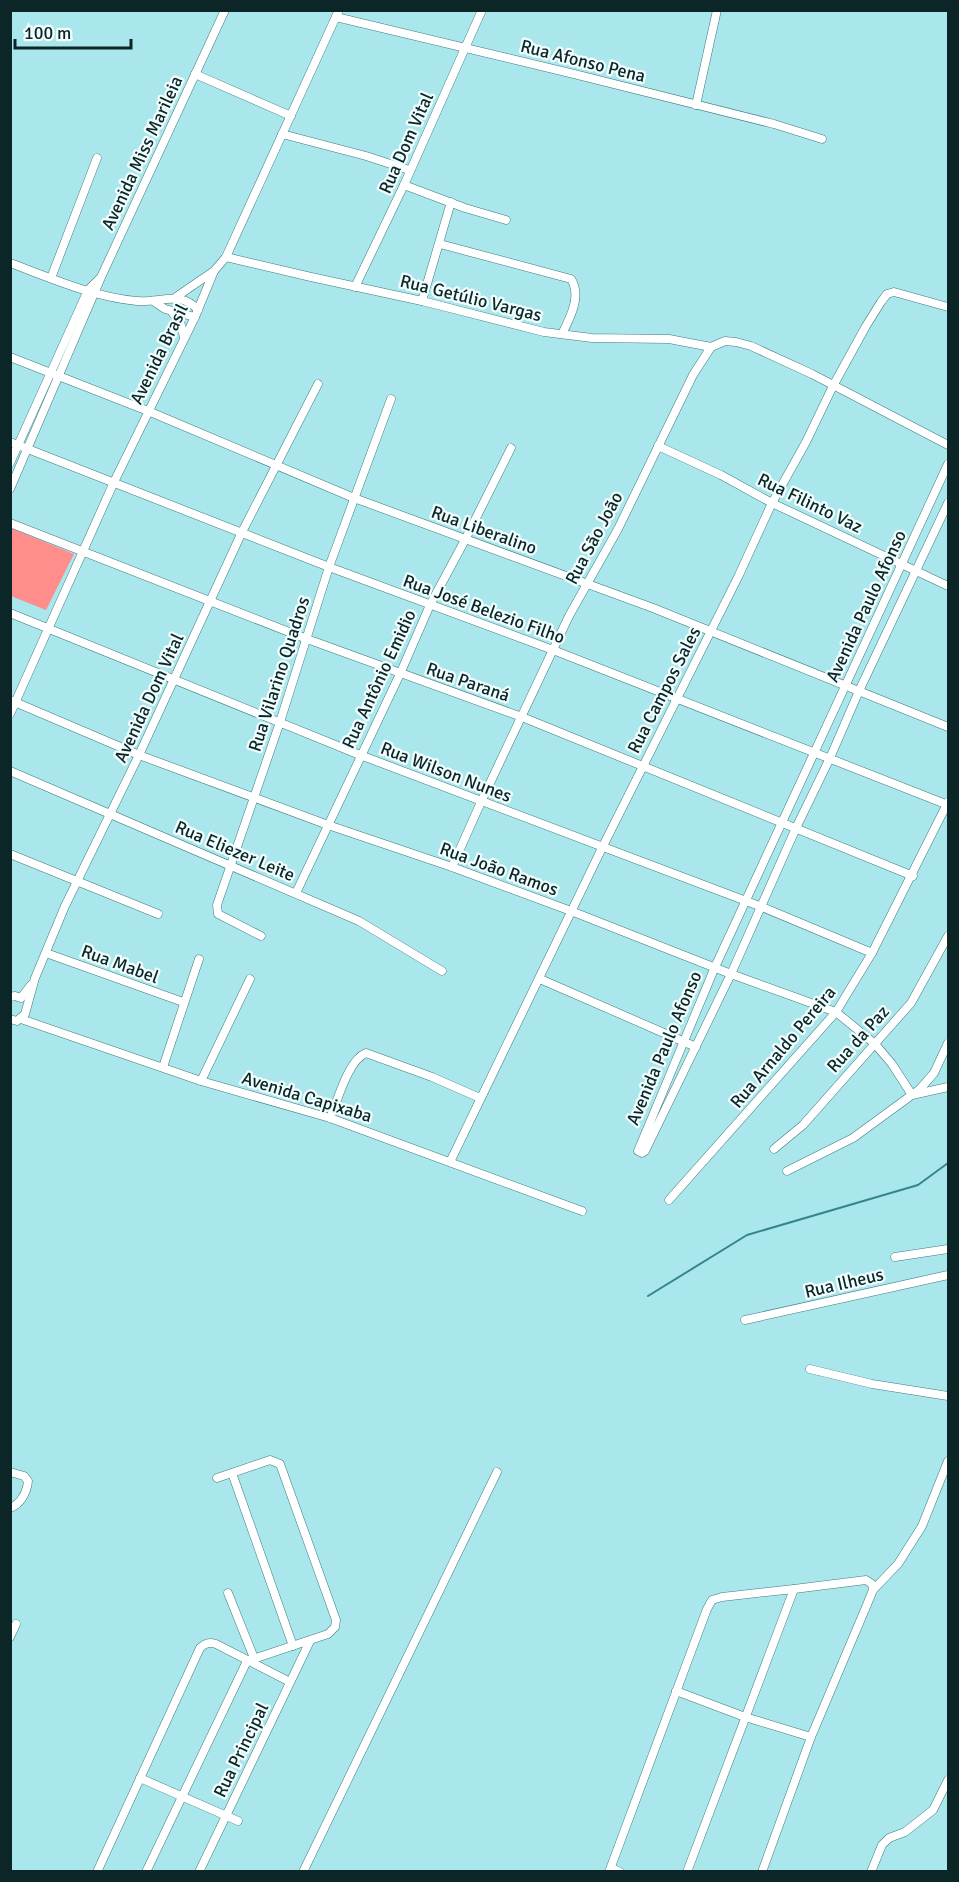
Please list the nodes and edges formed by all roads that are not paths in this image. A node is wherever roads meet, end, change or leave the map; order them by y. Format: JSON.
{"nodes":[{"id":1,"x":225,"y":10,"type":"edge"},
{"id":2,"x":482,"y":10,"type":"edge"},
{"id":3,"x":717,"y":10,"type":"edge"},
{"id":4,"x":337,"y":14,"type":"edge"},
{"id":5,"x":465,"y":47,"type":"junction"},
{"id":6,"x":195,"y":74,"type":"junction"},
{"id":7,"x":696,"y":105,"type":"junction"},
{"id":8,"x":291,"y":117,"type":"junction"},
{"id":9,"x":282,"y":134,"type":"junction"},
{"id":10,"x":822,"y":139,"type":"dead end"},
{"id":11,"x":98,"y":158,"type":"dead end"},
{"id":12,"x":409,"y":170,"type":"junction"},
{"id":13,"x":404,"y":184,"type":"junction"},
{"id":14,"x":451,"y":202,"type":"junction"},
{"id":15,"x":506,"y":220,"type":"dead end"},
{"id":16,"x":440,"y":244,"type":"junction"},
{"id":17,"x":226,"y":257,"type":"junction"},
{"id":18,"x":10,"y":263,"type":"edge"},
{"id":19,"x":214,"y":271,"type":"junction"},
{"id":20,"x":51,"y":278,"type":"junction"},
{"id":21,"x":355,"y":287,"type":"junction"},
{"id":22,"x":92,"y":291,"type":"junction"},
{"id":23,"x":176,"y":297,"type":"junction"},
{"id":24,"x":153,"y":301,"type":"junction"},
{"id":25,"x":422,"y":301,"type":"junction"},
{"id":26,"x":948,"y":307,"type":"edge"},
{"id":27,"x":172,"y":312,"type":"junction"},
{"id":28,"x":197,"y":314,"type":"junction"},
{"id":29,"x":562,"y":334,"type":"junction"},
{"id":30,"x":184,"y":337,"type":"junction"},
{"id":31,"x":711,"y":347,"type":"junction"},
{"id":32,"x":10,"y":357,"type":"edge"},
{"id":33,"x":56,"y":374,"type":"junction"},
{"id":34,"x":318,"y":384,"type":"dead end"},
{"id":35,"x":833,"y":386,"type":"junction"},
{"id":36,"x":391,"y":399,"type":"dead end"},
{"id":37,"x":148,"y":411,"type":"junction"},
{"id":38,"x":15,"y":444,"type":"edge"},
{"id":39,"x":948,"y":445,"type":"edge"},
{"id":40,"x":658,"y":446,"type":"junction"},
{"id":41,"x":511,"y":448,"type":"dead end"},
{"id":42,"x":28,"y":449,"type":"junction"},
{"id":43,"x":10,"y":464,"type":"edge"},
{"id":44,"x":948,"y":464,"type":"edge"},
{"id":45,"x":277,"y":466,"type":"junction"},
{"id":46,"x":114,"y":482,"type":"junction"},
{"id":47,"x":10,"y":489,"type":"edge"},
{"id":48,"x":354,"y":498,"type":"junction"},
{"id":49,"x":772,"y":503,"type":"junction"},
{"id":50,"x":948,"y":503,"type":"edge"},
{"id":51,"x":10,"y":523,"type":"edge"},
{"id":52,"x":242,"y":531,"type":"junction"},
{"id":53,"x":465,"y":540,"type":"junction"},
{"id":54,"x":83,"y":552,"type":"junction"},
{"id":55,"x":902,"y":563,"type":"junction"},
{"id":56,"x":329,"y":567,"type":"junction"},
{"id":57,"x":917,"y":571,"type":"junction"},
{"id":58,"x":587,"y":583,"type":"junction"},
{"id":59,"x":948,"y":586,"type":"edge"},
{"id":60,"x":211,"y":601,"type":"junction"},
{"id":61,"x":430,"y":605,"type":"junction"},
{"id":62,"x":10,"y":613,"type":"edge"},
{"id":63,"x":47,"y":630,"type":"junction"},
{"id":64,"x":710,"y":632,"type":"junction"},
{"id":65,"x":307,"y":639,"type":"junction"},
{"id":66,"x":553,"y":650,"type":"junction"},
{"id":67,"x":400,"y":674,"type":"junction"},
{"id":68,"x":174,"y":679,"type":"junction"},
{"id":69,"x":845,"y":685,"type":"junction"},
{"id":70,"x":859,"y":691,"type":"junction"},
{"id":71,"x":676,"y":699,"type":"junction"},
{"id":72,"x":13,"y":701,"type":"edge"},
{"id":73,"x":10,"y":714,"type":"edge"},
{"id":74,"x":522,"y":717,"type":"junction"},
{"id":75,"x":280,"y":722,"type":"junction"},
{"id":76,"x":948,"y":727,"type":"edge"},
{"id":77,"x":815,"y":752,"type":"junction"},
{"id":78,"x":139,"y":755,"type":"junction"},
{"id":79,"x":360,"y":755,"type":"junction"},
{"id":80,"x":830,"y":758,"type":"junction"},
{"id":81,"x":643,"y":766,"type":"junction"},
{"id":82,"x":10,"y":771,"type":"edge"},
{"id":83,"x":254,"y":797,"type":"junction"},
{"id":84,"x":481,"y":802,"type":"junction"},
{"id":85,"x":948,"y":804,"type":"edge"},
{"id":86,"x":109,"y":814,"type":"junction"},
{"id":87,"x":783,"y":822,"type":"junction"},
{"id":88,"x":327,"y":825,"type":"junction"},
{"id":89,"x":796,"y":828,"type":"junction"},
{"id":90,"x":602,"y":848,"type":"junction"},
{"id":91,"x":10,"y":854,"type":"edge"},
{"id":92,"x":232,"y":865,"type":"junction"},
{"id":93,"x":452,"y":867,"type":"junction"},
{"id":94,"x":913,"y":876,"type":"junction"},
{"id":95,"x":77,"y":881,"type":"junction"},
{"id":96,"x":296,"y":893,"type":"junction"},
{"id":97,"x":745,"y":902,"type":"junction"},
{"id":98,"x":762,"y":907,"type":"junction"},
{"id":99,"x":571,"y":911,"type":"junction"},
{"id":100,"x":158,"y":914,"type":"dead end"},
{"id":101,"x":261,"y":936,"type":"dead end"},
{"id":102,"x":948,"y":936,"type":"edge"},
{"id":103,"x":872,"y":953,"type":"junction"},
{"id":104,"x":46,"y":954,"type":"junction"},
{"id":105,"x":199,"y":959,"type":"dead end"},
{"id":106,"x":715,"y":967,"type":"junction"},
{"id":107,"x":442,"y":970,"type":"dead end"},
{"id":108,"x":731,"y":974,"type":"junction"},
{"id":109,"x":35,"y":978,"type":"junction"},
{"id":110,"x":250,"y":979,"type":"dead end"},
{"id":111,"x":540,"y":979,"type":"junction"},
{"id":112,"x":10,"y":997,"type":"edge"},
{"id":113,"x":183,"y":1002,"type":"junction"},
{"id":114,"x":836,"y":1012,"type":"junction"},
{"id":115,"x":14,"y":1019,"type":"edge"},
{"id":116,"x":684,"y":1042,"type":"junction"},
{"id":117,"x":948,"y":1043,"type":"edge"},
{"id":118,"x":875,"y":1044,"type":"junction"},
{"id":119,"x":696,"y":1047,"type":"junction"},
{"id":120,"x":163,"y":1067,"type":"junction"},
{"id":121,"x":201,"y":1081,"type":"junction"},
{"id":122,"x":948,"y":1086,"type":"edge"},
{"id":123,"x":912,"y":1095,"type":"junction"},
{"id":124,"x":480,"y":1098,"type":"junction"},
{"id":125,"x":330,"y":1118,"type":"junction"},
{"id":126,"x":774,"y":1149,"type":"dead end"},
{"id":127,"x":450,"y":1162,"type":"junction"},
{"id":128,"x":788,"y":1171,"type":"dead end"},
{"id":129,"x":669,"y":1200,"type":"dead end"},
{"id":130,"x":582,"y":1211,"type":"dead end"},
{"id":131,"x":948,"y":1249,"type":"edge"},
{"id":132,"x":896,"y":1257,"type":"dead end"},
{"id":133,"x":948,"y":1275,"type":"edge"},
{"id":134,"x":746,"y":1320,"type":"dead end"},
{"id":135,"x":810,"y":1369,"type":"dead end"},
{"id":136,"x":948,"y":1396,"type":"edge"},
{"id":137,"x":948,"y":1461,"type":"edge"},
{"id":138,"x":497,"y":1472,"type":"dead end"},
{"id":139,"x":10,"y":1473,"type":"edge"},
{"id":140,"x":232,"y":1473,"type":"junction"},
{"id":141,"x":217,"y":1479,"type":"dead end"},
{"id":142,"x":10,"y":1508,"type":"edge"},
{"id":143,"x":794,"y":1589,"type":"junction"},
{"id":144,"x":873,"y":1590,"type":"junction"},
{"id":145,"x":228,"y":1593,"type":"dead end"},
{"id":146,"x":16,"y":1624,"type":"dead end"},
{"id":147,"x":10,"y":1637,"type":"edge"},
{"id":148,"x":310,"y":1641,"type":"junction"},
{"id":149,"x":293,"y":1646,"type":"junction"},
{"id":150,"x":250,"y":1660,"type":"junction"},
{"id":151,"x":291,"y":1682,"type":"junction"},
{"id":152,"x":676,"y":1691,"type":"junction"},
{"id":153,"x":745,"y":1717,"type":"junction"},
{"id":154,"x":811,"y":1737,"type":"junction"},
{"id":155,"x":140,"y":1778,"type":"junction"},
{"id":156,"x":948,"y":1780,"type":"edge"},
{"id":157,"x":183,"y":1796,"type":"junction"},
{"id":158,"x":226,"y":1816,"type":"junction"},
{"id":159,"x":238,"y":1821,"type":"dead end"},
{"id":160,"x":610,"y":1870,"type":"edge"},
{"id":161,"x":97,"y":1872,"type":"edge"},
{"id":162,"x":146,"y":1872,"type":"edge"},
{"id":163,"x":199,"y":1872,"type":"edge"},
{"id":164,"x":303,"y":1872,"type":"edge"},
{"id":165,"x":620,"y":1872,"type":"edge"},
{"id":166,"x":687,"y":1872,"type":"edge"},
{"id":167,"x":762,"y":1872,"type":"edge"},
{"id":168,"x":871,"y":1872,"type":"edge"}],
"edges":[{"from":1,"to":6,"type":"street","name":"Avenida Miss Marileia"},
{"from":2,"to":5,"type":"street","name":"Rua Dom Vital"},
{"from":3,"to":7,"type":"street"},
{"from":4,"to":5,"type":"street","name":"Rua Afonso Pena"},
{"from":4,"to":8,"type":"street","name":"Avenida Brasil"},
{"from":5,"to":7,"type":"street","name":"Rua Afonso Pena"},
{"from":5,"to":12,"type":"street","name":"Rua Dom Vital"},
{"from":6,"to":8,"type":"street"},
{"from":6,"to":22,"type":"street","name":"Avenida Miss Marileia"},
{"from":7,"to":10,"type":"street","name":"Rua Afonso Pena"},
{"from":8,"to":9,"type":"street","name":"Avenida Brasil"},
{"from":9,"to":12,"type":"street"},
{"from":9,"to":17,"type":"street","name":"Avenida Brasil"},
{"from":11,"to":20,"type":"street"},
{"from":12,"to":13,"type":"street","name":"Rua Dom Vital"},
{"from":13,"to":14,"type":"street"},
{"from":13,"to":21,"type":"street","name":"Rua Dom Vital"},
{"from":14,"to":15,"type":"street"},
{"from":14,"to":16,"type":"street"},
{"from":16,"to":25,"type":"street"},
{"from":16,"to":29,"type":"street"},
{"from":17,"to":19,"type":"street","name":"Avenida Brasil"},
{"from":17,"to":21,"type":"street","name":"Rua Getúlio Vargas"},
{"from":18,"to":20,"type":"street"},
{"from":19,"to":23,"type":"street"},
{"from":19,"to":28,"type":"street","name":"Avenida Brasil"},
{"from":20,"to":22,"type":"street"},
{"from":21,"to":25,"type":"street","name":"Rua Getúlio Vargas"},
{"from":22,"to":24,"type":"street"},
{"from":22,"to":33,"type":"street","name":"Avenida Miss Marileia"},
{"from":23,"to":24,"type":"street"},
{"from":23,"to":28,"type":"street"},
{"from":24,"to":27,"type":"street"},
{"from":25,"to":29,"type":"street","name":"Rua Getúlio Vargas"},
{"from":26,"to":35,"type":"street","name":"Rua Campos Sales"},
{"from":27,"to":28,"type":"street"},
{"from":27,"to":30,"type":"street"},
{"from":28,"to":30,"type":"street","name":"Avenida Brasil"},
{"from":29,"to":31,"type":"street","name":"Rua Getúlio Vargas"},
{"from":30,"to":37,"type":"street","name":"Avenida Brasil"},
{"from":31,"to":35,"type":"street"},
{"from":31,"to":40,"type":"street","name":"Rua São João"},
{"from":32,"to":33,"type":"street","name":"Rua Liberalino"},
{"from":33,"to":37,"type":"street","name":"Rua Liberalino"},
{"from":33,"to":38,"type":"street"},
{"from":33,"to":42,"type":"street"},
{"from":34,"to":45,"type":"street","name":"Avenida Dom Vital"},
{"from":35,"to":39,"type":"street"},
{"from":35,"to":49,"type":"street","name":"Rua Campos Sales"},
{"from":36,"to":48,"type":"street","name":"Rua Vilarino Quadros"},
{"from":37,"to":45,"type":"street","name":"Rua Liberalino"},
{"from":37,"to":46,"type":"street","name":"Avenida Brasil"},
{"from":38,"to":42,"type":"street","name":"Rua José Belezio Filho"},
{"from":38,"to":43,"type":"street"},
{"from":40,"to":49,"type":"street","name":"Rua Filinto Vaz"},
{"from":40,"to":58,"type":"street","name":"Rua São João"},
{"from":41,"to":53,"type":"street","name":"Rua Antônio Emidio"},
{"from":42,"to":46,"type":"street","name":"Rua José Belezio Filho"},
{"from":42,"to":47,"type":"street"},
{"from":44,"to":55,"type":"street","name":"Avenida Paulo Afonso"},
{"from":45,"to":48,"type":"street","name":"Rua Liberalino"},
{"from":45,"to":52,"type":"street","name":"Avenida Dom Vital"},
{"from":46,"to":52,"type":"street","name":"Rua José Belezio Filho"},
{"from":46,"to":54,"type":"street","name":"Avenida Brasil"},
{"from":48,"to":53,"type":"street","name":"Rua Liberalino"},
{"from":48,"to":56,"type":"street","name":"Rua Vilarino Quadros"},
{"from":49,"to":55,"type":"street","name":"Rua Filinto Vaz"},
{"from":49,"to":64,"type":"street","name":"Rua Campos Sales"},
{"from":50,"to":57,"type":"street","name":"Avenida Paulo Afonso"},
{"from":51,"to":54,"type":"street","name":"Rua Paraná"},
{"from":52,"to":56,"type":"street","name":"Rua José Belezio Filho"},
{"from":52,"to":60,"type":"street","name":"Avenida Dom Vital"},
{"from":53,"to":58,"type":"street","name":"Rua Liberalino"},
{"from":53,"to":61,"type":"street","name":"Rua Antônio Emidio"},
{"from":54,"to":60,"type":"street","name":"Rua Paraná"},
{"from":54,"to":63,"type":"street","name":"Avenida Brasil"},
{"from":55,"to":57,"type":"street","name":"Rua Filinto Vaz"},
{"from":55,"to":69,"type":"street","name":"Avenida Paulo Afonso"},
{"from":56,"to":61,"type":"street","name":"Rua José Belezio Filho"},
{"from":56,"to":65,"type":"street","name":"Rua Vilarino Quadros"},
{"from":57,"to":59,"type":"street","name":"Rua Filinto Vaz"},
{"from":57,"to":70,"type":"street","name":"Avenida Paulo Afonso"},
{"from":58,"to":64,"type":"street","name":"Rua Liberalino"},
{"from":58,"to":66,"type":"street","name":"Rua São João"},
{"from":60,"to":65,"type":"street","name":"Rua Paraná"},
{"from":60,"to":68,"type":"street","name":"Avenida Dom Vital"},
{"from":61,"to":66,"type":"street","name":"Rua José Belezio Filho"},
{"from":61,"to":67,"type":"street","name":"Rua Antônio Emidio"},
{"from":62,"to":63,"type":"street","name":"Rua Wilson Nunes"},
{"from":63,"to":68,"type":"street","name":"Rua Wilson Nunes"},
{"from":63,"to":72,"type":"street","name":"Avenida Brasil"},
{"from":64,"to":69,"type":"street","name":"Rua Liberalino"},
{"from":64,"to":71,"type":"street","name":"Rua Campos Sales"},
{"from":65,"to":67,"type":"street","name":"Rua Paraná"},
{"from":65,"to":75,"type":"street","name":"Rua Vilarino Quadros"},
{"from":66,"to":71,"type":"street","name":"Rua José Belezio Filho"},
{"from":66,"to":74,"type":"street","name":"Rua São João"},
{"from":67,"to":74,"type":"street","name":"Rua Paraná"},
{"from":67,"to":79,"type":"street","name":"Rua Antônio Emidio"},
{"from":68,"to":75,"type":"street","name":"Rua Wilson Nunes"},
{"from":68,"to":78,"type":"street","name":"Avenida Dom Vital"},
{"from":69,"to":70,"type":"street","name":"Rua Liberalino"},
{"from":69,"to":77,"type":"street","name":"Avenida Paulo Afonso"},
{"from":70,"to":76,"type":"street","name":"Rua Liberalino"},
{"from":70,"to":80,"type":"street","name":"Avenida Paulo Afonso"},
{"from":71,"to":77,"type":"street","name":"Rua José Belezio Filho"},
{"from":71,"to":81,"type":"street","name":"Rua Campos Sales"},
{"from":72,"to":73,"type":"street","name":"Avenida Brasil"},
{"from":72,"to":78,"type":"street","name":"Rua João Ramos"},
{"from":74,"to":81,"type":"street","name":"Rua Paraná"},
{"from":74,"to":84,"type":"street","name":"Rua São João"},
{"from":75,"to":79,"type":"street","name":"Rua Wilson Nunes"},
{"from":75,"to":83,"type":"street","name":"Rua Vilarino Quadros"},
{"from":77,"to":80,"type":"street","name":"Rua José Belezio Filho"},
{"from":77,"to":87,"type":"street","name":"Avenida Paulo Afonso"},
{"from":78,"to":83,"type":"street","name":"Rua João Ramos"},
{"from":78,"to":86,"type":"street","name":"Avenida Dom Vital"},
{"from":79,"to":84,"type":"street","name":"Rua Wilson Nunes"},
{"from":79,"to":88,"type":"street","name":"Rua Antônio Emidio"},
{"from":80,"to":85,"type":"street","name":"Rua José Belezio Filho"},
{"from":80,"to":89,"type":"street","name":"Avenida Paulo Afonso"},
{"from":81,"to":87,"type":"street","name":"Rua Paraná"},
{"from":81,"to":90,"type":"street","name":"Rua Campos Sales"},
{"from":82,"to":86,"type":"street","name":"Rua Eliezer Leite"},
{"from":83,"to":88,"type":"street","name":"Rua João Ramos"},
{"from":83,"to":92,"type":"street","name":"Rua Vilarino Quadros"},
{"from":84,"to":90,"type":"street","name":"Rua Wilson Nunes"},
{"from":84,"to":93,"type":"street","name":"Rua São João"},
{"from":85,"to":94,"type":"street","name":"Rua Arnaldo Pereira"},
{"from":86,"to":92,"type":"street","name":"Rua Eliezer Leite"},
{"from":86,"to":95,"type":"street","name":"Avenida Dom Vital"},
{"from":87,"to":89,"type":"street","name":"Rua Paraná"},
{"from":87,"to":97,"type":"street","name":"Avenida Paulo Afonso"},
{"from":88,"to":93,"type":"street","name":"Rua João Ramos"},
{"from":88,"to":96,"type":"street","name":"Rua Antônio Emidio"},
{"from":89,"to":94,"type":"street","name":"Rua Paraná"},
{"from":89,"to":98,"type":"street","name":"Avenida Paulo Afonso"},
{"from":90,"to":97,"type":"street","name":"Rua Wilson Nunes"},
{"from":90,"to":99,"type":"street","name":"Rua Campos Sales"},
{"from":91,"to":95,"type":"street"},
{"from":92,"to":96,"type":"street","name":"Rua Eliezer Leite"},
{"from":92,"to":101,"type":"street","name":"Rua Vilarino Quadros"},
{"from":93,"to":99,"type":"street","name":"Rua João Ramos"},
{"from":94,"to":103,"type":"street","name":"Rua Arnaldo Pereira"},
{"from":95,"to":100,"type":"street"},
{"from":95,"to":104,"type":"street","name":"Avenida Dom Vital"},
{"from":96,"to":107,"type":"street","name":"Rua Eliezer Leite"},
{"from":97,"to":98,"type":"street","name":"Rua Wilson Nunes"},
{"from":97,"to":106,"type":"street","name":"Avenida Paulo Afonso"},
{"from":98,"to":103,"type":"street","name":"Rua Wilson Nunes"},
{"from":98,"to":108,"type":"street","name":"Avenida Paulo Afonso"},
{"from":99,"to":106,"type":"street","name":"Rua João Ramos"},
{"from":99,"to":111,"type":"street","name":"Rua Campos Sales"},
{"from":102,"to":118,"type":"street","name":"Rua da Paz"},
{"from":103,"to":114,"type":"street","name":"Rua Arnaldo Pereira"},
{"from":104,"to":109,"type":"street","name":"Avenida Dom Vital"},
{"from":104,"to":113,"type":"street","name":"Rua Mabel"},
{"from":105,"to":113,"type":"street"},
{"from":106,"to":108,"type":"street","name":"Rua João Ramos"},
{"from":106,"to":116,"type":"street","name":"Avenida Paulo Afonso"},
{"from":108,"to":114,"type":"street","name":"Rua João Ramos"},
{"from":108,"to":119,"type":"street","name":"Avenida Paulo Afonso"},
{"from":109,"to":112,"type":"street"},
{"from":109,"to":115,"type":"street","name":"Avenida Dom Vital"},
{"from":110,"to":121,"type":"street"},
{"from":111,"to":116,"type":"street"},
{"from":111,"to":124,"type":"street","name":"Rua Campos Sales"},
{"from":113,"to":120,"type":"street"},
{"from":114,"to":118,"type":"street","name":"Rua João Ramos"},
{"from":114,"to":129,"type":"street","name":"Rua Arnaldo Pereira"},
{"from":115,"to":120,"type":"street","name":"Avenida Capixaba"},
{"from":116,"to":119,"type":"street"},
{"from":116,"to":119,"type":"street","name":"Avenida Paulo Afonso"},
{"from":117,"to":123,"type":"street"},
{"from":118,"to":123,"type":"street","name":"Rua João Ramos"},
{"from":118,"to":126,"type":"street","name":"Rua da Paz"},
{"from":120,"to":121,"type":"street","name":"Avenida Capixaba"},
{"from":121,"to":125,"type":"street","name":"Avenida Capixaba"},
{"from":122,"to":123,"type":"street"},
{"from":123,"to":128,"type":"street"},
{"from":124,"to":125,"type":"street"},
{"from":124,"to":127,"type":"street","name":"Rua Campos Sales"},
{"from":125,"to":127,"type":"street","name":"Avenida Capixaba"},
{"from":127,"to":130,"type":"street","name":"Avenida Capixaba"},
{"from":131,"to":132,"type":"street"},
{"from":133,"to":134,"type":"street","name":"Rua Ilheus"},
{"from":135,"to":136,"type":"street"},
{"from":137,"to":144,"type":"street"},
{"from":138,"to":164,"type":"street"},
{"from":139,"to":142,"type":"street"},
{"from":140,"to":141,"type":"street"},
{"from":140,"to":148,"type":"street"},
{"from":140,"to":149,"type":"street"},
{"from":143,"to":144,"type":"street"},
{"from":143,"to":152,"type":"street"},
{"from":143,"to":153,"type":"street"},
{"from":144,"to":154,"type":"street"},
{"from":145,"to":150,"type":"street"},
{"from":146,"to":147,"type":"street"},
{"from":148,"to":149,"type":"street"},
{"from":148,"to":151,"type":"street","name":"Rua Principal"},
{"from":149,"to":150,"type":"street"},
{"from":150,"to":151,"type":"street"},
{"from":150,"to":155,"type":"street"},
{"from":150,"to":157,"type":"street"},
{"from":151,"to":158,"type":"street","name":"Rua Principal"},
{"from":152,"to":153,"type":"street"},
{"from":152,"to":160,"type":"street"},
{"from":153,"to":154,"type":"street"},
{"from":153,"to":166,"type":"street"},
{"from":154,"to":167,"type":"street"},
{"from":155,"to":157,"type":"street"},
{"from":155,"to":161,"type":"street"},
{"from":156,"to":168,"type":"street"},
{"from":157,"to":158,"type":"street"},
{"from":157,"to":162,"type":"street"},
{"from":158,"to":159,"type":"street"},
{"from":158,"to":163,"type":"street","name":"Rua Principal"},
{"from":160,"to":165,"type":"street"}]}
